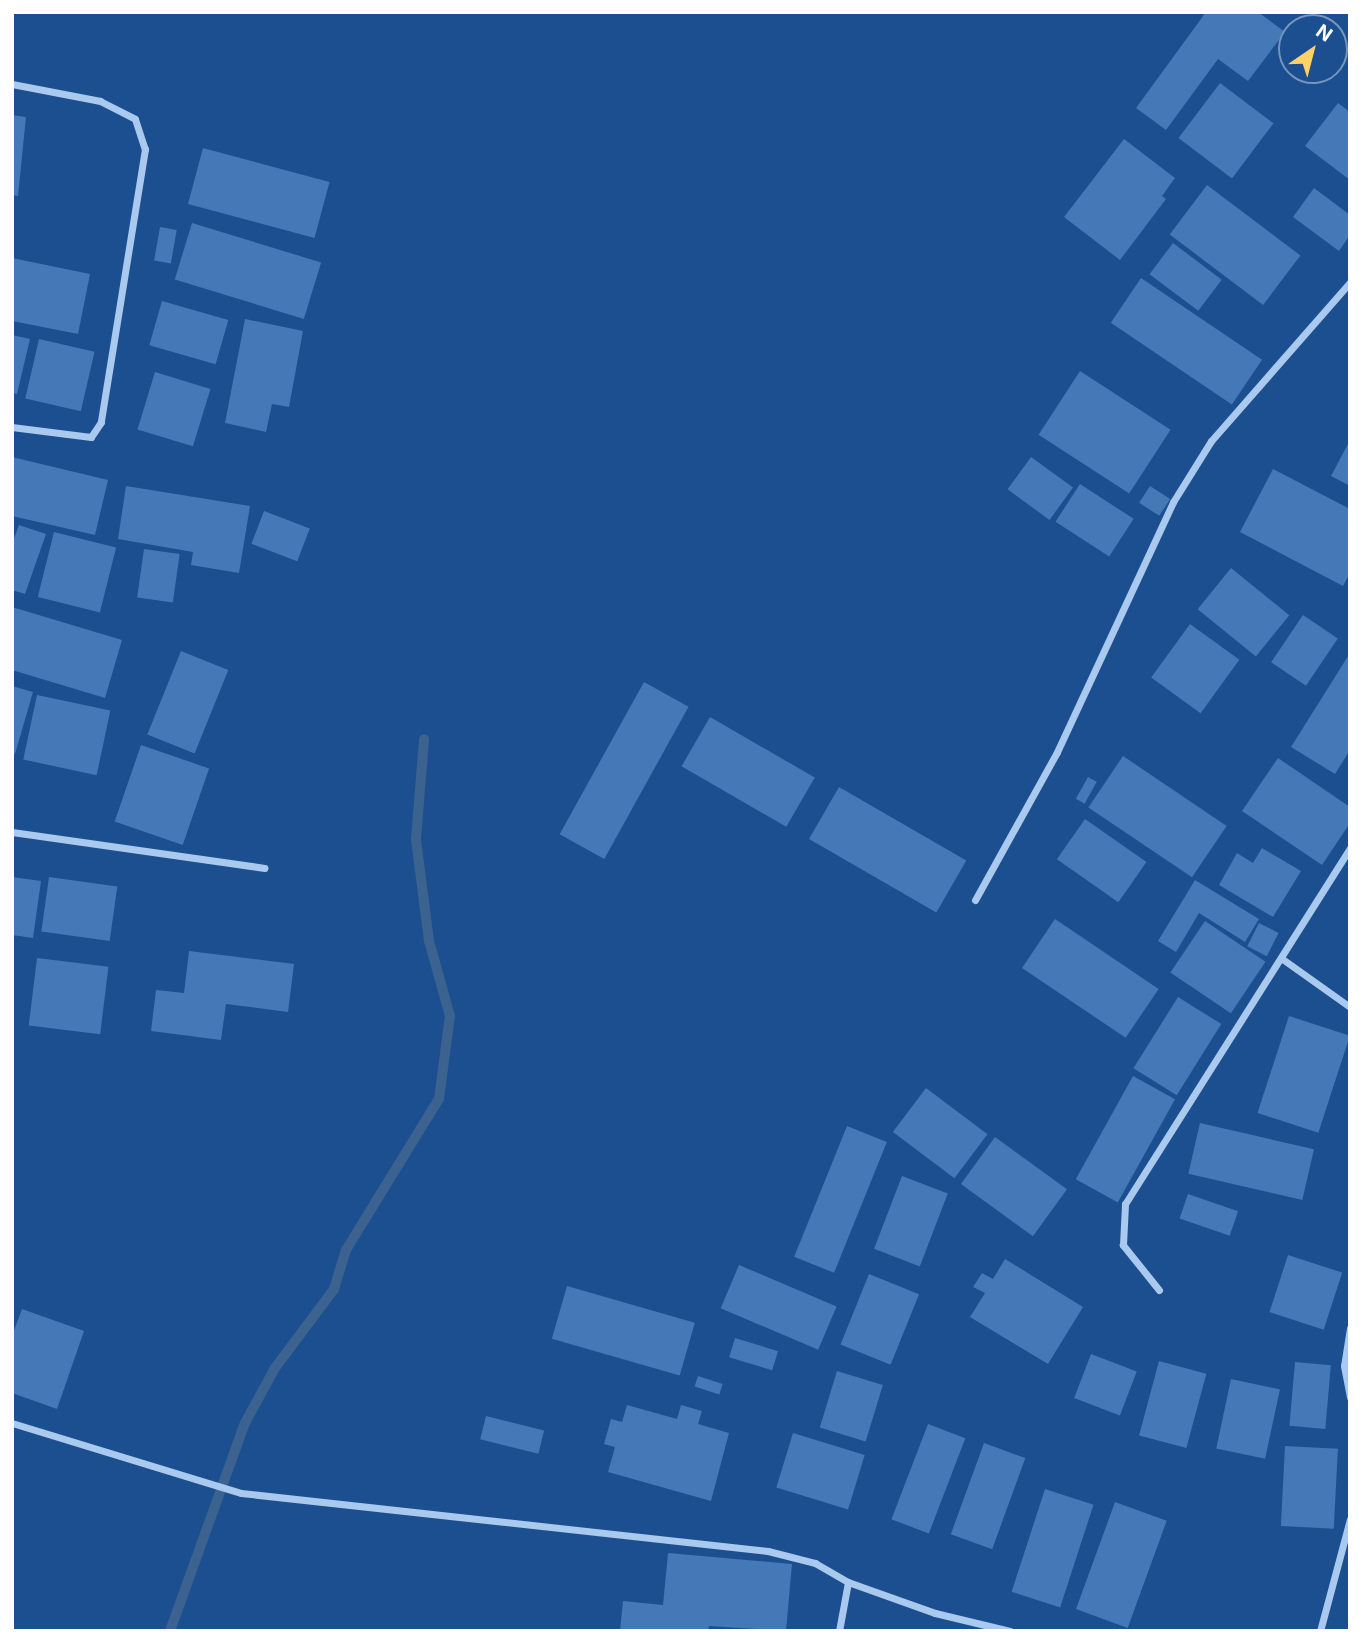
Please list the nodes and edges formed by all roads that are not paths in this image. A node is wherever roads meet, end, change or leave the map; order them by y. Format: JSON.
{"nodes":[{"id":1,"x":12,"y":84,"type":"edge"},
{"id":2,"x":1350,"y":282,"type":"edge"},
{"id":3,"x":12,"y":427,"type":"edge"},
{"id":4,"x":12,"y":832,"type":"edge"},
{"id":5,"x":1350,"y":848,"type":"edge"},
{"id":6,"x":264,"y":868,"type":"dead end"},
{"id":7,"x":975,"y":900,"type":"dead end"},
{"id":8,"x":1281,"y":958,"type":"junction"},
{"id":9,"x":1350,"y":1007,"type":"edge"},
{"id":10,"x":1159,"y":1290,"type":"dead end"},
{"id":11,"x":1350,"y":1328,"type":"edge"},
{"id":12,"x":1350,"y":1397,"type":"edge"},
{"id":13,"x":12,"y":1423,"type":"edge"},
{"id":14,"x":1350,"y":1519,"type":"edge"},
{"id":15,"x":848,"y":1582,"type":"junction"},
{"id":16,"x":839,"y":1631,"type":"edge"},
{"id":17,"x":1010,"y":1631,"type":"edge"},
{"id":18,"x":1320,"y":1631,"type":"edge"}],
"edges":[{"from":1,"to":3,"type":"street"},
{"from":2,"to":7,"type":"street"},
{"from":4,"to":6,"type":"street"},
{"from":5,"to":8,"type":"street"},
{"from":8,"to":9,"type":"street"},
{"from":8,"to":10,"type":"street"},
{"from":11,"to":12,"type":"street"},
{"from":13,"to":15,"type":"street"},
{"from":14,"to":18,"type":"street"},
{"from":15,"to":16,"type":"street"},
{"from":15,"to":17,"type":"street"}]}
